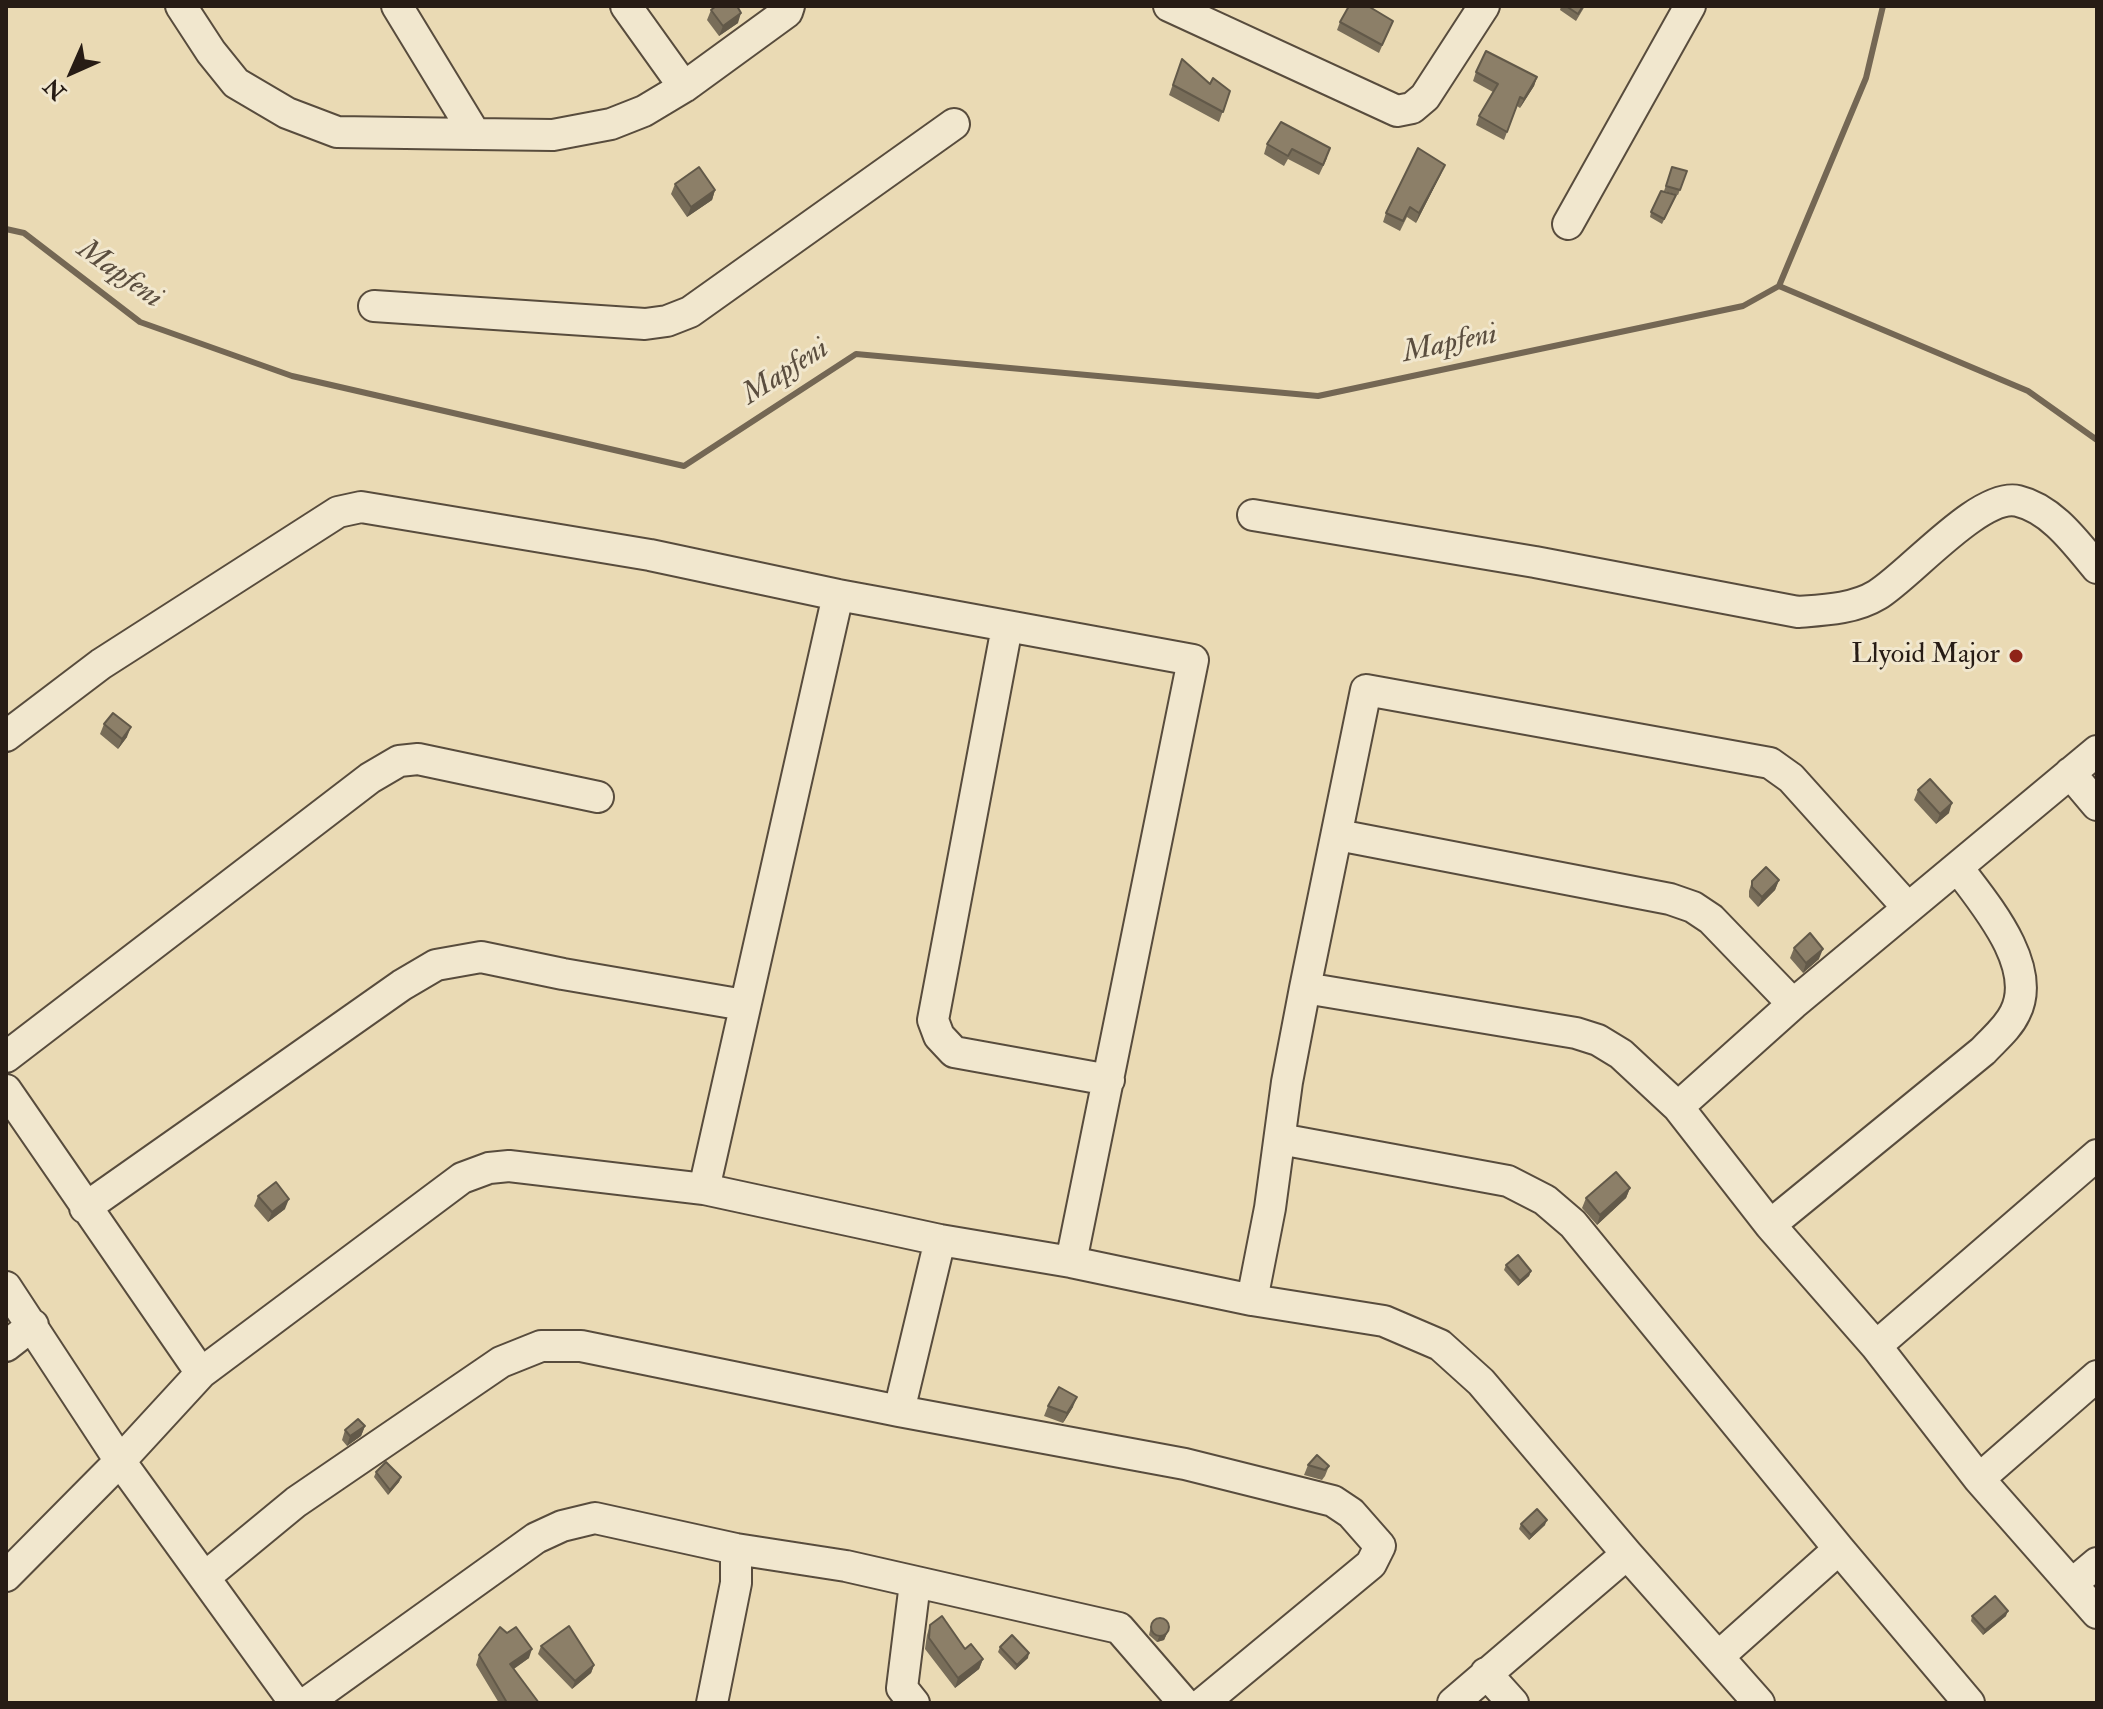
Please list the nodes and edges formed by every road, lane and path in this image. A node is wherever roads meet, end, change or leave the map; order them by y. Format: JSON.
{"nodes":[{"id":1,"x":181,"y":6,"type":"edge"},
{"id":2,"x":397,"y":6,"type":"edge"},
{"id":3,"x":626,"y":6,"type":"edge"},
{"id":4,"x":789,"y":6,"type":"edge"},
{"id":5,"x":1169,"y":6,"type":"edge"},
{"id":6,"x":1484,"y":6,"type":"edge"},
{"id":7,"x":1690,"y":6,"type":"edge"},
{"id":8,"x":684,"y":87,"type":"junction"},
{"id":9,"x":954,"y":124,"type":"dead end"},
{"id":10,"x":475,"y":134,"type":"junction"},
{"id":11,"x":1568,"y":224,"type":"dead end"},
{"id":12,"x":374,"y":306,"type":"dead end"},
{"id":13,"x":1253,"y":515,"type":"dead end"},
{"id":14,"x":2097,"y":568,"type":"edge"},
{"id":15,"x":838,"y":595,"type":"junction"},
{"id":16,"x":1007,"y":627,"type":"junction"},
{"id":17,"x":6,"y":736,"type":"edge"},
{"id":18,"x":2097,"y":751,"type":"edge"},
{"id":19,"x":2070,"y":773,"type":"junction"},
{"id":20,"x":598,"y":797,"type":"dead end"},
{"id":21,"x":2097,"y":805,"type":"edge"},
{"id":22,"x":1338,"y":835,"type":"junction"},
{"id":23,"x":1958,"y":868,"type":"junction"},
{"id":24,"x":1908,"y":908,"type":"junction"},
{"id":25,"x":1305,"y":988,"type":"junction"},
{"id":26,"x":1793,"y":1004,"type":"junction"},
{"id":27,"x":744,"y":1005,"type":"junction"},
{"id":28,"x":6,"y":1057,"type":"edge"},
{"id":29,"x":1109,"y":1080,"type":"junction"},
{"id":30,"x":6,"y":1090,"type":"edge"},
{"id":31,"x":1678,"y":1107,"type":"junction"},
{"id":32,"x":1280,"y":1139,"type":"junction"},
{"id":33,"x":2097,"y":1155,"type":"edge"},
{"id":34,"x":704,"y":1189,"type":"junction"},
{"id":35,"x":85,"y":1208,"type":"junction"},
{"id":36,"x":1770,"y":1225,"type":"junction"},
{"id":37,"x":940,"y":1240,"type":"junction"},
{"id":38,"x":1071,"y":1262,"type":"junction"},
{"id":39,"x":6,"y":1287,"type":"edge"},
{"id":40,"x":1252,"y":1300,"type":"junction"},
{"id":41,"x":33,"y":1325,"type":"junction"},
{"id":42,"x":6,"y":1346,"type":"edge"},
{"id":43,"x":1876,"y":1346,"type":"junction"},
{"id":44,"x":201,"y":1373,"type":"junction"},
{"id":45,"x":2097,"y":1376,"type":"edge"},
{"id":46,"x":899,"y":1411,"type":"junction"},
{"id":47,"x":120,"y":1461,"type":"junction"},
{"id":48,"x":1979,"y":1479,"type":"junction"},
{"id":49,"x":736,"y":1549,"type":"junction"},
{"id":50,"x":1839,"y":1549,"type":"junction"},
{"id":51,"x":1627,"y":1554,"type":"junction"},
{"id":52,"x":2097,"y":1563,"type":"edge"},
{"id":53,"x":6,"y":1576,"type":"edge"},
{"id":54,"x":205,"y":1577,"type":"junction"},
{"id":55,"x":915,"y":1583,"type":"junction"},
{"id":56,"x":2072,"y":1584,"type":"junction"},
{"id":57,"x":2097,"y":1613,"type":"edge"},
{"id":58,"x":1719,"y":1656,"type":"junction"},
{"id":59,"x":1486,"y":1673,"type":"junction"},
{"id":60,"x":295,"y":1703,"type":"edge"},
{"id":61,"x":306,"y":1703,"type":"edge"},
{"id":62,"x":712,"y":1703,"type":"edge"},
{"id":63,"x":914,"y":1703,"type":"edge"},
{"id":64,"x":1184,"y":1703,"type":"edge"},
{"id":65,"x":1203,"y":1703,"type":"edge"},
{"id":66,"x":1453,"y":1703,"type":"edge"},
{"id":67,"x":1513,"y":1703,"type":"edge"},
{"id":68,"x":1759,"y":1703,"type":"edge"},
{"id":69,"x":1969,"y":1703,"type":"edge"}],
"edges":[{"from":1,"to":10,"type":"street"},
{"from":2,"to":10,"type":"street"},
{"from":3,"to":8,"type":"street"},
{"from":4,"to":8,"type":"street"},
{"from":5,"to":6,"type":"street"},
{"from":7,"to":11,"type":"street"},
{"from":8,"to":10,"type":"street"},
{"from":9,"to":12,"type":"street"},
{"from":13,"to":14,"type":"street"},
{"from":15,"to":16,"type":"street"},
{"from":15,"to":17,"type":"street"},
{"from":15,"to":27,"type":"street"},
{"from":16,"to":29,"type":"street"},
{"from":16,"to":29,"type":"street"},
{"from":18,"to":19,"type":"street"},
{"from":19,"to":21,"type":"street"},
{"from":19,"to":23,"type":"street"},
{"from":20,"to":28,"type":"street"},
{"from":22,"to":24,"type":"street"},
{"from":22,"to":25,"type":"street"},
{"from":22,"to":26,"type":"street"},
{"from":23,"to":24,"type":"street"},
{"from":23,"to":36,"type":"street"},
{"from":24,"to":26,"type":"street"},
{"from":25,"to":31,"type":"street"},
{"from":25,"to":32,"type":"street"},
{"from":26,"to":31,"type":"street"},
{"from":27,"to":34,"type":"street"},
{"from":27,"to":35,"type":"street"},
{"from":29,"to":38,"type":"street"},
{"from":30,"to":35,"type":"street"},
{"from":31,"to":36,"type":"street"},
{"from":32,"to":40,"type":"street"},
{"from":32,"to":50,"type":"street"},
{"from":33,"to":43,"type":"street"},
{"from":34,"to":37,"type":"street"},
{"from":34,"to":44,"type":"street"},
{"from":35,"to":44,"type":"street"},
{"from":36,"to":43,"type":"street"},
{"from":37,"to":38,"type":"street"},
{"from":37,"to":46,"type":"street"},
{"from":38,"to":40,"type":"street"},
{"from":39,"to":41,"type":"street"},
{"from":40,"to":51,"type":"street"},
{"from":41,"to":42,"type":"street"},
{"from":41,"to":47,"type":"street"},
{"from":43,"to":48,"type":"street"},
{"from":44,"to":47,"type":"street"},
{"from":45,"to":48,"type":"street"},
{"from":46,"to":54,"type":"street"},
{"from":46,"to":65,"type":"street"},
{"from":47,"to":53,"type":"street"},
{"from":47,"to":54,"type":"street"},
{"from":48,"to":56,"type":"street"},
{"from":49,"to":55,"type":"street"},
{"from":49,"to":61,"type":"street"},
{"from":49,"to":62,"type":"street"},
{"from":50,"to":58,"type":"street"},
{"from":50,"to":69,"type":"street"},
{"from":51,"to":58,"type":"street"},
{"from":51,"to":59,"type":"street"},
{"from":52,"to":56,"type":"street"},
{"from":54,"to":60,"type":"street"},
{"from":55,"to":63,"type":"street"},
{"from":55,"to":64,"type":"street"},
{"from":56,"to":57,"type":"street"},
{"from":58,"to":68,"type":"street"},
{"from":59,"to":66,"type":"street"},
{"from":59,"to":67,"type":"street"}]}
